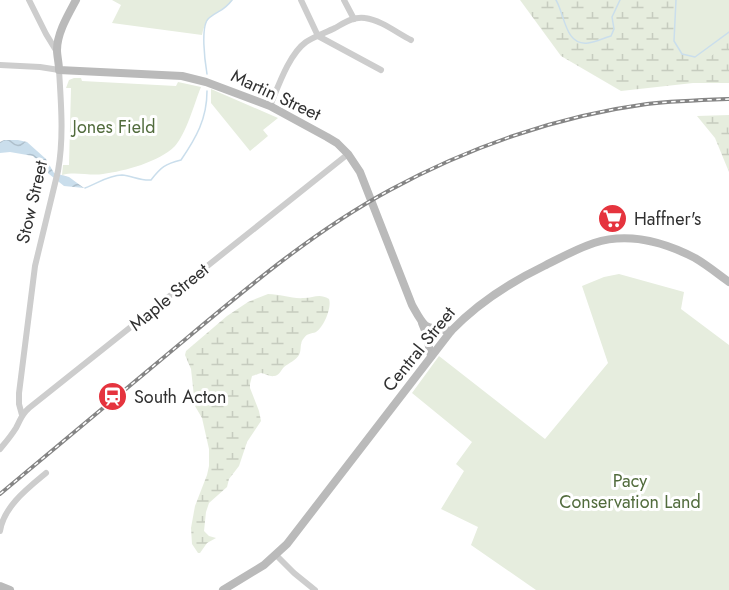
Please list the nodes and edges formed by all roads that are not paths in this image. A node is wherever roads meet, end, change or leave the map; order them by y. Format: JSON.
{"nodes":[{"id":1,"x":29,"y":0,"type":"edge"},
{"id":2,"x":76,"y":0,"type":"edge"},
{"id":3,"x":301,"y":0,"type":"edge"},
{"id":4,"x":344,"y":0,"type":"edge"},
{"id":5,"x":354,"y":19,"type":"junction"},
{"id":6,"x":318,"y":36,"type":"junction"},
{"id":7,"x":411,"y":40,"type":"dead end"},
{"id":8,"x":57,"y":52,"type":"junction"},
{"id":9,"x":0,"y":65,"type":"edge"},
{"id":10,"x":59,"y":70,"type":"junction"},
{"id":11,"x":381,"y":70,"type":"dead end"},
{"id":12,"x":270,"y":106,"type":"junction"},
{"id":13,"x":348,"y":154,"type":"junction"},
{"id":14,"x":729,"y":282,"type":"edge"},
{"id":15,"x":422,"y":323,"type":"junction"},
{"id":16,"x":451,"y":331,"type":"junction"},
{"id":17,"x":431,"y":356,"type":"junction"},
{"id":18,"x":22,"y":415,"type":"junction"},
{"id":19,"x":0,"y":449,"type":"edge"},
{"id":20,"x":46,"y":473,"type":"dead end"},
{"id":21,"x":0,"y":531,"type":"edge"},
{"id":22,"x":276,"y":555,"type":"junction"},
{"id":23,"x":0,"y":586,"type":"edge"},
{"id":24,"x":10,"y":590,"type":"edge"},
{"id":25,"x":223,"y":590,"type":"edge"},
{"id":26,"x":315,"y":590,"type":"edge"}],
"edges":[{"from":1,"to":8,"type":"street"},
{"from":2,"to":8,"type":"street","name":"Stow Street"},
{"from":3,"to":6,"type":"street"},
{"from":4,"to":5,"type":"street"},
{"from":5,"to":6,"type":"street"},
{"from":5,"to":7,"type":"street"},
{"from":6,"to":11,"type":"street"},
{"from":6,"to":12,"type":"street"},
{"from":8,"to":10,"type":"street","name":"Stow Street"},
{"from":9,"to":10,"type":"street","name":"Martin Street"},
{"from":10,"to":12,"type":"street","name":"Martin Street"},
{"from":10,"to":18,"type":"street","name":"Stow Street"},
{"from":12,"to":13,"type":"street","name":"Martin Street"},
{"from":13,"to":15,"type":"street","name":"Martin Street"},
{"from":13,"to":18,"type":"street","name":"Maple Street"},
{"from":14,"to":16,"type":"street","name":"Central Street"},
{"from":15,"to":16,"type":"street"},
{"from":15,"to":17,"type":"street","name":"Martin Street"},
{"from":16,"to":17,"type":"street","name":"Central Street"},
{"from":17,"to":22,"type":"street","name":"Central Street"},
{"from":18,"to":19,"type":"street","name":"Maple Street"},
{"from":20,"to":21,"type":"street"},
{"from":22,"to":25,"type":"street","name":"Central Street"},
{"from":22,"to":26,"type":"street"},
{"from":23,"to":24,"type":"street"}]}
